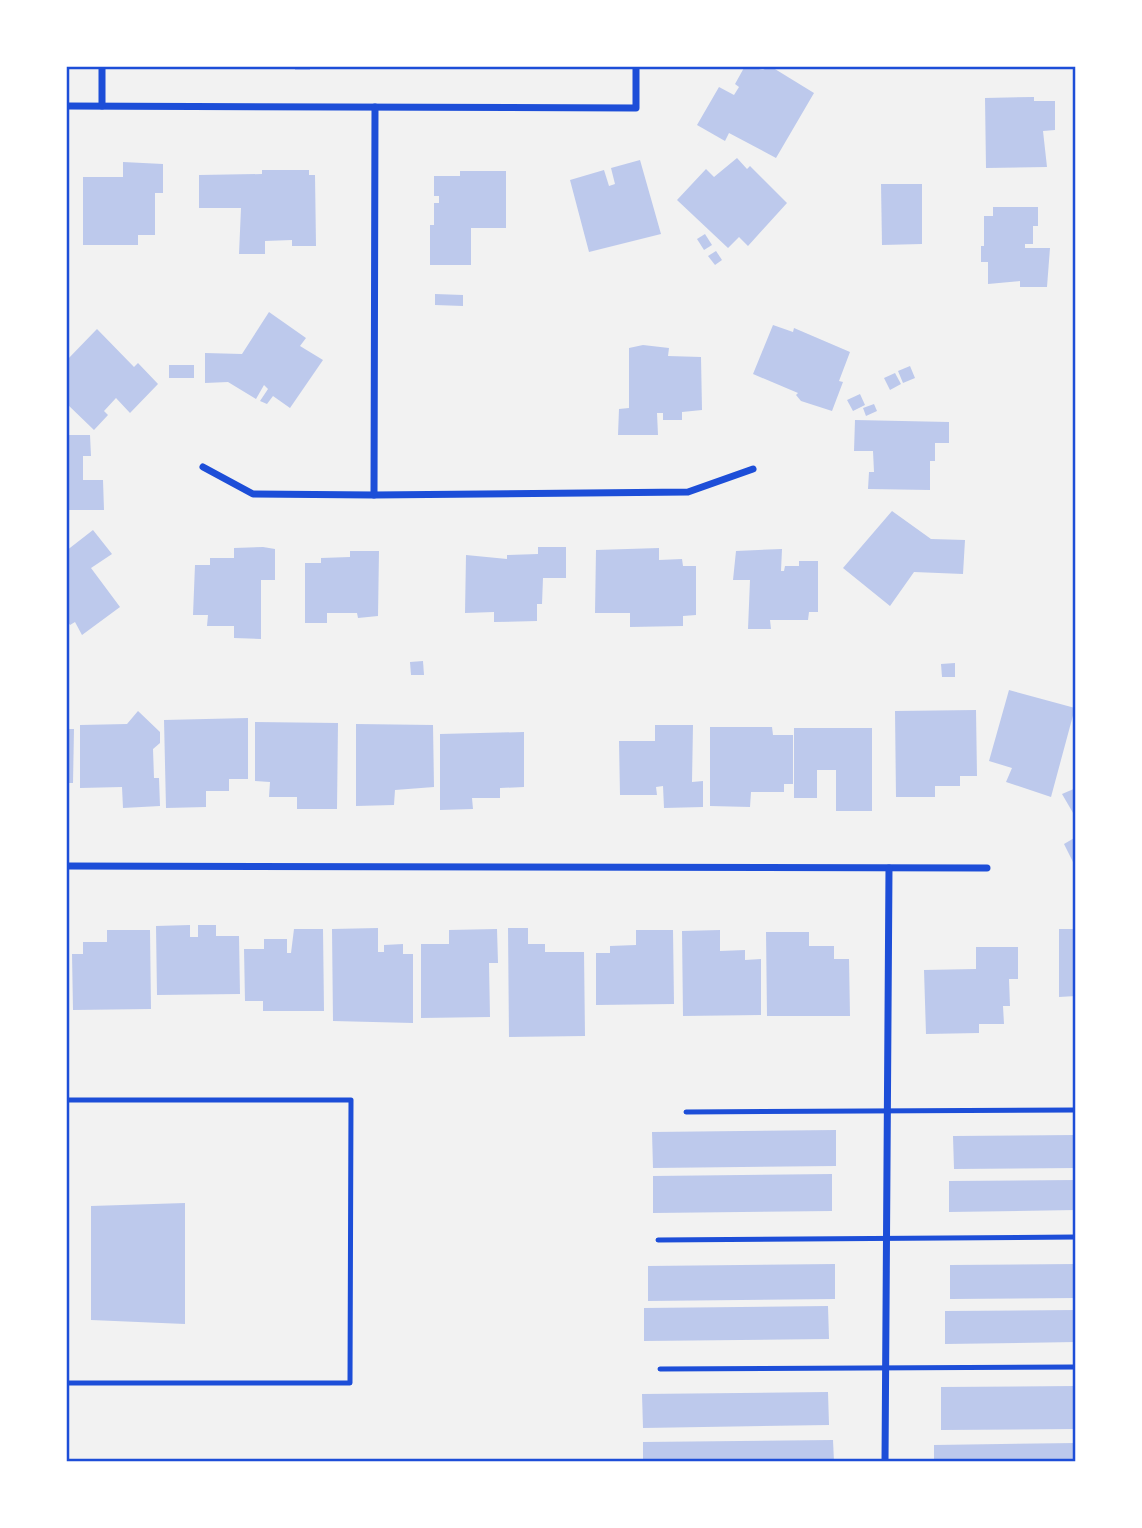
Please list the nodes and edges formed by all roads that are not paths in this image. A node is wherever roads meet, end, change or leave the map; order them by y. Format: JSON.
{"nodes":[{"id":1,"x":102,"y":66,"type":"edge"},
{"id":2,"x":636,"y":66,"type":"edge"},
{"id":3,"x":66,"y":106,"type":"edge"},
{"id":4,"x":102,"y":106,"type":"junction"},
{"id":5,"x":375,"y":107,"type":"junction"},
{"id":6,"x":203,"y":467,"type":"dead end"},
{"id":7,"x":753,"y":469,"type":"dead end"},
{"id":8,"x":374,"y":495,"type":"junction"},
{"id":9,"x":66,"y":866,"type":"edge"},
{"id":10,"x":889,"y":868,"type":"junction"},
{"id":11,"x":987,"y":868,"type":"dead end"},
{"id":12,"x":66,"y":1100,"type":"edge"},
{"id":13,"x":887,"y":1110,"type":"junction"},
{"id":14,"x":1076,"y":1110,"type":"edge"},
{"id":15,"x":686,"y":1112,"type":"dead end"},
{"id":16,"x":887,"y":1237,"type":"junction"},
{"id":17,"x":1076,"y":1237,"type":"edge"},
{"id":18,"x":658,"y":1240,"type":"dead end"},
{"id":19,"x":886,"y":1367,"type":"junction"},
{"id":20,"x":1076,"y":1367,"type":"edge"},
{"id":21,"x":660,"y":1369,"type":"dead end"},
{"id":22,"x":66,"y":1382,"type":"edge"},
{"id":23,"x":885,"y":1461,"type":"edge"}],
"edges":[{"from":1,"to":4,"type":"street"},
{"from":2,"to":5,"type":"street"},
{"from":3,"to":4,"type":"street"},
{"from":4,"to":5,"type":"street"},
{"from":5,"to":8,"type":"street"},
{"from":6,"to":8,"type":"street"},
{"from":7,"to":8,"type":"street"},
{"from":9,"to":10,"type":"street"},
{"from":10,"to":11,"type":"street"},
{"from":10,"to":13,"type":"street"},
{"from":12,"to":22,"type":"lane"},
{"from":13,"to":14,"type":"lane"},
{"from":13,"to":15,"type":"lane"},
{"from":13,"to":16,"type":"street"},
{"from":16,"to":17,"type":"lane"},
{"from":16,"to":18,"type":"lane"},
{"from":16,"to":19,"type":"street"},
{"from":19,"to":20,"type":"lane"},
{"from":19,"to":21,"type":"lane"},
{"from":19,"to":23,"type":"street"}]}
